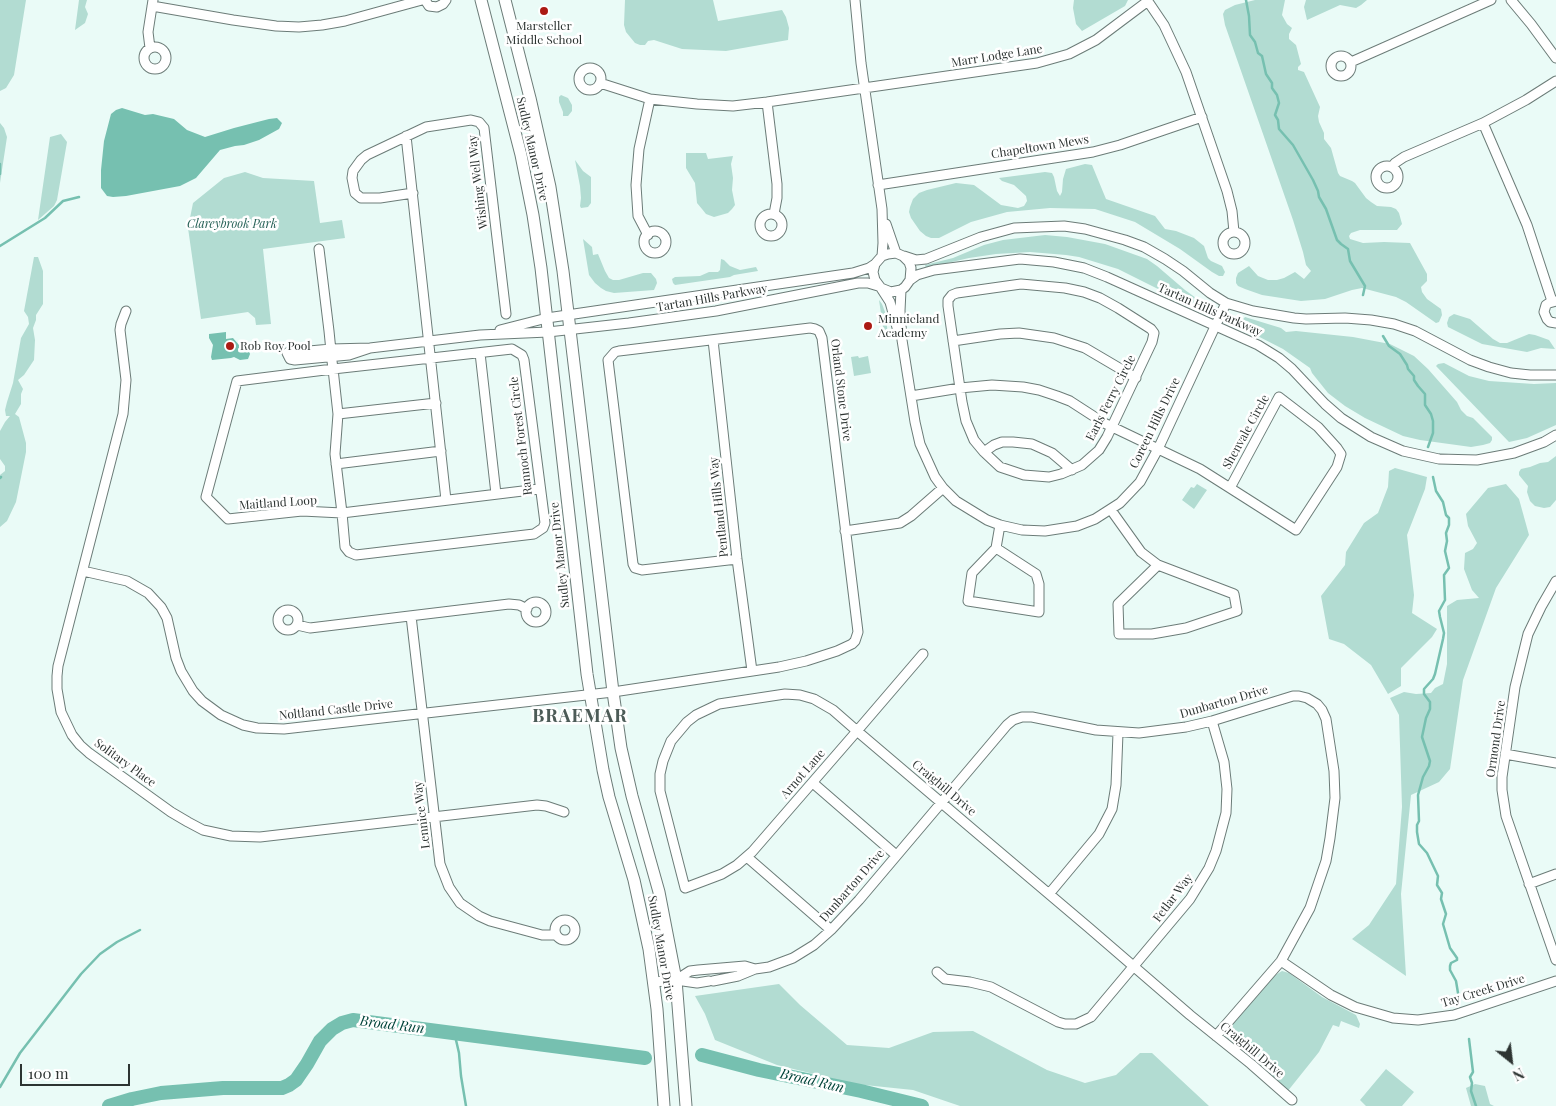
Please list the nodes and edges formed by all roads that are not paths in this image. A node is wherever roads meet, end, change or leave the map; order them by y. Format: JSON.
{"nodes":[{"id":1,"x":424,"y":0,"type":"edge"},
{"id":2,"x":446,"y":0,"type":"edge"},
{"id":3,"x":482,"y":0,"type":"edge"},
{"id":4,"x":505,"y":0,"type":"edge"},
{"id":5,"x":856,"y":0,"type":"edge"},
{"id":6,"x":1490,"y":0,"type":"edge"},
{"id":7,"x":1511,"y":0,"type":"edge"},
{"id":8,"x":1147,"y":1,"type":"edge"},
{"id":9,"x":152,"y":3,"type":"edge"},
{"id":10,"x":150,"y":48,"type":"dead end"},
{"id":11,"x":1556,"y":58,"type":"edge"},
{"id":12,"x":1351,"y":62,"type":"dead end"},
{"id":13,"x":1556,"y":81,"type":"edge"},
{"id":14,"x":600,"y":83,"type":"dead end"},
{"id":15,"x":864,"y":88,"type":"junction"},
{"id":16,"x":650,"y":99,"type":"junction"},
{"id":17,"x":767,"y":102,"type":"junction"},
{"id":18,"x":1202,"y":117,"type":"junction"},
{"id":19,"x":1483,"y":123,"type":"junction"},
{"id":20,"x":406,"y":136,"type":"junction"},
{"id":21,"x":1392,"y":167,"type":"dead end"},
{"id":22,"x":878,"y":185,"type":"junction"},
{"id":23,"x":413,"y":193,"type":"junction"},
{"id":24,"x":882,"y":209,"type":"junction"},
{"id":25,"x":774,"y":214,"type":"dead end"},
{"id":26,"x":1234,"y":232,"type":"dead end"},
{"id":27,"x":648,"y":234,"type":"dead end"},
{"id":28,"x":319,"y":249,"type":"dead end"},
{"id":29,"x":899,"y":255,"type":"junction"},
{"id":30,"x":882,"y":256,"type":"junction"},
{"id":31,"x":876,"y":264,"type":"junction"},
{"id":32,"x":910,"y":280,"type":"junction"},
{"id":33,"x":880,"y":287,"type":"junction"},
{"id":34,"x":901,"y":290,"type":"junction"},
{"id":35,"x":1554,"y":301,"type":"edge"},
{"id":36,"x":1226,"y":303,"type":"junction"},
{"id":37,"x":126,"y":311,"type":"dead end"},
{"id":38,"x":506,"y":314,"type":"dead end"},
{"id":39,"x":568,"y":316,"type":"junction"},
{"id":40,"x":546,"y":318,"type":"junction"},
{"id":41,"x":1556,"y":323,"type":"edge"},
{"id":42,"x":1216,"y":325,"type":"junction"},
{"id":43,"x":570,"y":330,"type":"junction"},
{"id":44,"x":548,"y":332,"type":"junction"},
{"id":45,"x":480,"y":335,"type":"junction"},
{"id":46,"x":713,"y":340,"type":"junction"},
{"id":47,"x":902,"y":340,"type":"junction"},
{"id":48,"x":429,"y":341,"type":"junction"},
{"id":49,"x":953,"y":341,"type":"junction"},
{"id":50,"x":331,"y":353,"type":"junction"},
{"id":51,"x":480,"y":353,"type":"junction"},
{"id":52,"x":431,"y":358,"type":"junction"},
{"id":53,"x":333,"y":369,"type":"junction"},
{"id":54,"x":1556,"y":375,"type":"edge"},
{"id":55,"x":1136,"y":378,"type":"junction"},
{"id":56,"x":960,"y":388,"type":"junction"},
{"id":57,"x":911,"y":396,"type":"junction"},
{"id":58,"x":436,"y":403,"type":"junction"},
{"id":59,"x":338,"y":414,"type":"junction"},
{"id":60,"x":1112,"y":427,"type":"junction"},
{"id":61,"x":1556,"y":435,"type":"edge"},
{"id":62,"x":1158,"y":449,"type":"junction"},
{"id":63,"x":440,"y":451,"type":"junction"},
{"id":64,"x":984,"y":452,"type":"junction"},
{"id":65,"x":336,"y":464,"type":"junction"},
{"id":66,"x":1072,"y":470,"type":"junction"},
{"id":67,"x":943,"y":488,"type":"junction"},
{"id":68,"x":1230,"y":488,"type":"junction"},
{"id":69,"x":539,"y":489,"type":"junction"},
{"id":70,"x":496,"y":494,"type":"junction"},
{"id":71,"x":446,"y":500,"type":"junction"},
{"id":72,"x":1111,"y":510,"type":"junction"},
{"id":73,"x":342,"y":513,"type":"junction"},
{"id":74,"x":1000,"y":525,"type":"junction"},
{"id":75,"x":845,"y":531,"type":"junction"},
{"id":76,"x":996,"y":548,"type":"junction"},
{"id":77,"x":737,"y":559,"type":"junction"},
{"id":78,"x":1158,"y":565,"type":"junction"},
{"id":79,"x":83,"y":571,"type":"junction"},
{"id":80,"x":1556,"y":581,"type":"edge"},
{"id":81,"x":526,"y":609,"type":"dead end"},
{"id":82,"x":411,"y":616,"type":"junction"},
{"id":83,"x":297,"y":625,"type":"dead end"},
{"id":84,"x":923,"y":654,"type":"dead end"},
{"id":85,"x":752,"y":671,"type":"junction"},
{"id":86,"x":613,"y":692,"type":"junction"},
{"id":87,"x":590,"y":695,"type":"junction"},
{"id":88,"x":422,"y":714,"type":"junction"},
{"id":89,"x":1212,"y":721,"type":"junction"},
{"id":90,"x":857,"y":731,"type":"junction"},
{"id":91,"x":1118,"y":733,"type":"junction"},
{"id":92,"x":1505,"y":754,"type":"junction"},
{"id":93,"x":1556,"y":763,"type":"edge"},
{"id":94,"x":812,"y":783,"type":"junction"},
{"id":95,"x":941,"y":802,"type":"junction"},
{"id":96,"x":564,"y":812,"type":"dead end"},
{"id":97,"x":434,"y":816,"type":"junction"},
{"id":98,"x":896,"y":854,"type":"junction"},
{"id":99,"x":747,"y":857,"type":"junction"},
{"id":100,"x":1556,"y":874,"type":"edge"},
{"id":101,"x":1529,"y":884,"type":"junction"},
{"id":102,"x":685,"y":888,"type":"joint"},
{"id":103,"x":1048,"y":894,"type":"junction"},
{"id":104,"x":831,"y":930,"type":"junction"},
{"id":105,"x":556,"y":935,"type":"dead end"},
{"id":106,"x":1556,"y":960,"type":"edge"},
{"id":107,"x":1281,"y":962,"type":"junction"},
{"id":108,"x":1134,"y":966,"type":"junction"},
{"id":109,"x":755,"y":969,"type":"junction"},
{"id":110,"x":937,"y":972,"type":"dead end"},
{"id":111,"x":724,"y":979,"type":"junction"},
{"id":112,"x":676,"y":980,"type":"junction"},
{"id":113,"x":1556,"y":981,"type":"edge"},
{"id":114,"x":654,"y":982,"type":"junction"},
{"id":115,"x":697,"y":983,"type":"junction"},
{"id":116,"x":1216,"y":1036,"type":"junction"},
{"id":117,"x":1292,"y":1100,"type":"dead end"},
{"id":118,"x":664,"y":1106,"type":"edge"},
{"id":119,"x":686,"y":1106,"type":"edge"}],
"edges":[{"from":1,"to":2,"type":"street"},
{"from":1,"to":9,"type":"street"},
{"from":3,"to":40,"type":"main road","name":"Sudley Manor Drive"},
{"from":4,"to":39,"type":"main road","name":"Sudley Manor Drive"},
{"from":5,"to":15,"type":"street"},
{"from":6,"to":12,"type":"street"},
{"from":7,"to":11,"type":"street"},
{"from":8,"to":15,"type":"street","name":"Marr Lodge Lane"},
{"from":8,"to":18,"type":"street"},
{"from":9,"to":10,"type":"street"},
{"from":13,"to":19,"type":"street"},
{"from":14,"to":16,"type":"street","name":"Marr Lodge Lane"},
{"from":15,"to":17,"type":"street","name":"Marr Lodge Lane"},
{"from":15,"to":22,"type":"street"},
{"from":16,"to":17,"type":"street","name":"Marr Lodge Lane"},
{"from":16,"to":27,"type":"street"},
{"from":17,"to":25,"type":"street"},
{"from":18,"to":22,"type":"street","name":"Chapeltown Mews"},
{"from":18,"to":26,"type":"street"},
{"from":19,"to":21,"type":"street"},
{"from":19,"to":35,"type":"street"},
{"from":20,"to":23,"type":"street"},
{"from":20,"to":23,"type":"street","name":"Wishing Well Way"},
{"from":20,"to":38,"type":"street","name":"Wishing Well Way"},
{"from":22,"to":24,"type":"street"},
{"from":23,"to":48,"type":"street"},
{"from":24,"to":29,"type":"street"},
{"from":24,"to":30,"type":"street"},
{"from":28,"to":50,"type":"street"},
{"from":29,"to":30,"type":"street","name":"Tartan Hills Parkway"},
{"from":29,"to":32,"type":"street"},
{"from":29,"to":36,"type":"street","name":"Tartan Hills Parkway"},
{"from":30,"to":31,"type":"street"},
{"from":31,"to":33,"type":"street"},
{"from":31,"to":39,"type":"street","name":"Tartan Hills Parkway"},
{"from":32,"to":34,"type":"street","name":"Tartan Hills Parkway"},
{"from":32,"to":42,"type":"street","name":"Tartan Hills Parkway"},
{"from":33,"to":34,"type":"street","name":"Tartan Hills Parkway"},
{"from":33,"to":43,"type":"street","name":"Tartan Hills Parkway"},
{"from":33,"to":47,"type":"street","name":"Coreen Hills Drive"},
{"from":34,"to":47,"type":"street","name":"Coreen Hills Drive"},
{"from":35,"to":41,"type":"street"},
{"from":36,"to":42,"type":"street","name":"Coreen Hills Drive"},
{"from":36,"to":54,"type":"street","name":"Tartan Hills Parkway"},
{"from":37,"to":79,"type":"street","name":"Solitary Place"},
{"from":39,"to":40,"type":"street","name":"Tartan Hills Parkway"},
{"from":39,"to":43,"type":"main road","name":"Sudley Manor Drive"},
{"from":40,"to":44,"type":"main road","name":"Sudley Manor Drive"},
{"from":40,"to":45,"type":"street","name":"Tartan Hills Parkway"},
{"from":42,"to":61,"type":"street","name":"Tartan Hills Parkway"},
{"from":42,"to":62,"type":"street","name":"Coreen Hills Drive"},
{"from":43,"to":44,"type":"street","name":"Tartan Hills Parkway"},
{"from":43,"to":86,"type":"main road","name":"Sudley Manor Drive"},
{"from":44,"to":45,"type":"street","name":"Tartan Hills Parkway"},
{"from":44,"to":87,"type":"main road","name":"Sudley Manor Drive"},
{"from":45,"to":48,"type":"street"},
{"from":46,"to":75,"type":"street","name":"Orland Stone Drive"},
{"from":46,"to":77,"type":"street","name":"Pentland Hills Way"},
{"from":46,"to":77,"type":"street","name":"Orland Stone Drive"},
{"from":47,"to":57,"type":"street","name":"Coreen Hills Drive"},
{"from":48,"to":50,"type":"street"},
{"from":48,"to":52,"type":"street"},
{"from":49,"to":55,"type":"street"},
{"from":49,"to":55,"type":"street","name":"Earls Ferry Circle"},
{"from":49,"to":56,"type":"street","name":"Earls Ferry Circle"},
{"from":50,"to":53,"type":"street"},
{"from":51,"to":52,"type":"street","name":"Rannoch Forest Circle"},
{"from":51,"to":69,"type":"street","name":"Rannoch Forest Circle"},
{"from":51,"to":70,"type":"street"},
{"from":52,"to":53,"type":"street","name":"Rannoch Forest Circle"},
{"from":52,"to":58,"type":"street"},
{"from":53,"to":59,"type":"street"},
{"from":53,"to":73,"type":"street","name":"Maitland Loop"},
{"from":55,"to":60,"type":"street","name":"Earls Ferry Circle"},
{"from":56,"to":57,"type":"street","name":"Shenvale Circle"},
{"from":56,"to":60,"type":"street","name":"Shenvale Circle"},
{"from":56,"to":64,"type":"street","name":"Earls Ferry Circle"},
{"from":57,"to":67,"type":"street","name":"Coreen Hills Drive"},
{"from":58,"to":59,"type":"street"},
{"from":58,"to":63,"type":"street"},
{"from":59,"to":65,"type":"street"},
{"from":60,"to":62,"type":"street","name":"Shenvale Circle"},
{"from":60,"to":66,"type":"street","name":"Earls Ferry Circle"},
{"from":62,"to":68,"type":"street","name":"Shenvale Circle"},
{"from":62,"to":72,"type":"street","name":"Coreen Hills Drive"},
{"from":63,"to":65,"type":"street"},
{"from":63,"to":71,"type":"street"},
{"from":64,"to":66,"type":"street","name":"Earls Ferry Circle"},
{"from":64,"to":66,"type":"street"},
{"from":65,"to":73,"type":"street"},
{"from":67,"to":74,"type":"street","name":"Coreen Hills Drive"},
{"from":67,"to":75,"type":"street"},
{"from":68,"to":68,"type":"street","name":"Shenvale Circle"},
{"from":69,"to":70,"type":"street"},
{"from":69,"to":73,"type":"street","name":"Rannoch Forest Circle"},
{"from":70,"to":71,"type":"street"},
{"from":71,"to":73,"type":"street"},
{"from":72,"to":74,"type":"street","name":"Coreen Hills Drive"},
{"from":72,"to":78,"type":"street"},
{"from":74,"to":76,"type":"street"},
{"from":75,"to":85,"type":"street","name":"Orland Stone Drive"},
{"from":76,"to":76,"type":"street"},
{"from":77,"to":85,"type":"street","name":"Pentland Hills Way"},
{"from":78,"to":78,"type":"street"},
{"from":79,"to":88,"type":"street","name":"Noltland Castle Drive"},
{"from":79,"to":97,"type":"street","name":"Solitary Place"},
{"from":80,"to":92,"type":"street","name":"Ormond Drive"},
{"from":81,"to":82,"type":"street"},
{"from":82,"to":83,"type":"street"},
{"from":82,"to":88,"type":"street","name":"Lennice Way"},
{"from":84,"to":90,"type":"street","name":"Arnot Lane"},
{"from":85,"to":86,"type":"street","name":"Orland Stone Drive"},
{"from":86,"to":87,"type":"street","name":"Noltland Castle Drive"},
{"from":86,"to":112,"type":"main road","name":"Sudley Manor Drive"},
{"from":87,"to":88,"type":"street","name":"Noltland Castle Drive"},
{"from":87,"to":114,"type":"main road","name":"Sudley Manor Drive"},
{"from":88,"to":97,"type":"street","name":"Lennice Way"},
{"from":89,"to":91,"type":"street","name":"Dunbarton Drive"},
{"from":89,"to":107,"type":"street","name":"Dunbarton Drive"},
{"from":89,"to":108,"type":"street","name":"Fetlar Way"},
{"from":90,"to":94,"type":"street","name":"Arnot Lane"},
{"from":90,"to":95,"type":"street","name":"Craighill Drive"},
{"from":90,"to":102,"type":"street","name":"Craighill Drive"},
{"from":91,"to":95,"type":"street","name":"Dunbarton Drive"},
{"from":91,"to":103,"type":"street"},
{"from":92,"to":93,"type":"street"},
{"from":92,"to":101,"type":"street","name":"Ormond Drive"},
{"from":94,"to":98,"type":"street"},
{"from":94,"to":99,"type":"street","name":"Arnot Lane"},
{"from":95,"to":98,"type":"street","name":"Dunbarton Drive"},
{"from":95,"to":103,"type":"street","name":"Craighill Drive"},
{"from":96,"to":97,"type":"street","name":"Solitary Place"},
{"from":97,"to":105,"type":"street","name":"Lennice Way"},
{"from":98,"to":104,"type":"street","name":"Dunbarton Drive"},
{"from":99,"to":102,"type":"street","name":"Arnot Lane"},
{"from":99,"to":104,"type":"street"},
{"from":100,"to":101,"type":"street"},
{"from":101,"to":106,"type":"street","name":"Ormond Drive"},
{"from":103,"to":108,"type":"street","name":"Craighill Drive"},
{"from":104,"to":109,"type":"street","name":"Dunbarton Drive"},
{"from":107,"to":113,"type":"street","name":"Tay Creek Drive"},
{"from":107,"to":116,"type":"street","name":"Dunbarton Drive"},
{"from":108,"to":110,"type":"street","name":"Fetlar Way"},
{"from":108,"to":116,"type":"street","name":"Craighill Drive"},
{"from":109,"to":111,"type":"street","name":"Dunbarton Drive"},
{"from":109,"to":112,"type":"street","name":"Dunbarton Drive"},
{"from":111,"to":115,"type":"street","name":"Dunbarton Drive"},
{"from":111,"to":115,"type":"street","name":"Dunbarton Drive"},
{"from":112,"to":114,"type":"street","name":"Dunbarton Drive"},
{"from":112,"to":115,"type":"street","name":"Dunbarton Drive"},
{"from":112,"to":119,"type":"main road","name":"Sudley Manor Drive"},
{"from":114,"to":118,"type":"main road","name":"Sudley Manor Drive"},
{"from":116,"to":117,"type":"street","name":"Craighill Drive"}]}
